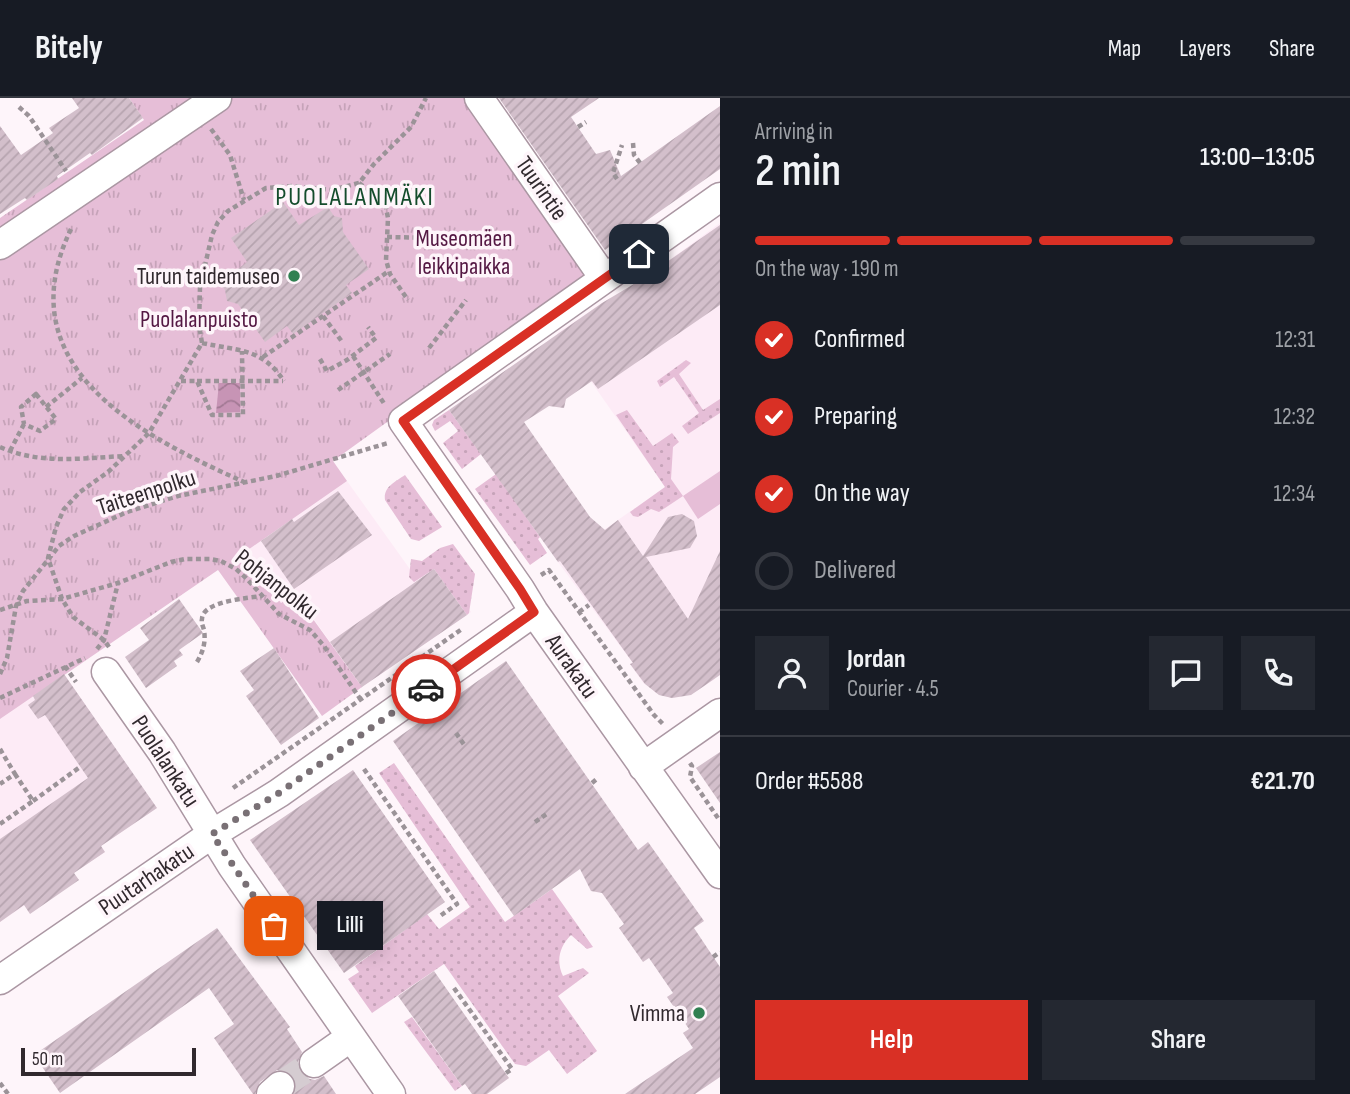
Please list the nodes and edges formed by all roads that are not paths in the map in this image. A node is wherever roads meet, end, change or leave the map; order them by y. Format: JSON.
{"nodes":[{"id":1,"x":217,"y":98,"type":"edge"},
{"id":2,"x":479,"y":98,"type":"edge"},
{"id":3,"x":720,"y":197,"type":"edge"},
{"id":4,"x":0,"y":245,"type":"edge"},
{"id":5,"x":604,"y":278,"type":"junction"},
{"id":6,"x":534,"y":612,"type":"junction"},
{"id":7,"x":106,"y":672,"type":"dead end"},
{"id":8,"x":720,"y":713,"type":"edge"},
{"id":9,"x":643,"y":767,"type":"junction"},
{"id":10,"x":212,"y":834,"type":"junction"},
{"id":11,"x":720,"y":874,"type":"edge"},
{"id":12,"x":0,"y":980,"type":"edge"},
{"id":13,"x":351,"y":1037,"type":"junction"},
{"id":14,"x":314,"y":1063,"type":"tunnel mouth"},
{"id":15,"x":391,"y":1094,"type":"edge"}],
"edges":[{"from":1,"to":4,"type":"street"},
{"from":2,"to":5,"type":"street","name":"Tuurintie"},
{"from":3,"to":5,"type":"street"},
{"from":5,"to":6,"type":"street","name":"Aurakatu"},
{"from":6,"to":9,"type":"street","name":"Aurakatu"},
{"from":6,"to":10,"type":"street","name":"Puutarhakatu"},
{"from":7,"to":10,"type":"street","name":"Puolalankatu"},
{"from":8,"to":9,"type":"street"},
{"from":9,"to":11,"type":"street","name":"Aurakatu"},
{"from":10,"to":12,"type":"street","name":"Puutarhakatu"},
{"from":10,"to":13,"type":"street","name":"Puolalankatu"},
{"from":13,"to":14,"type":"street"},
{"from":13,"to":15,"type":"street","name":"Puolalankatu"}]}
